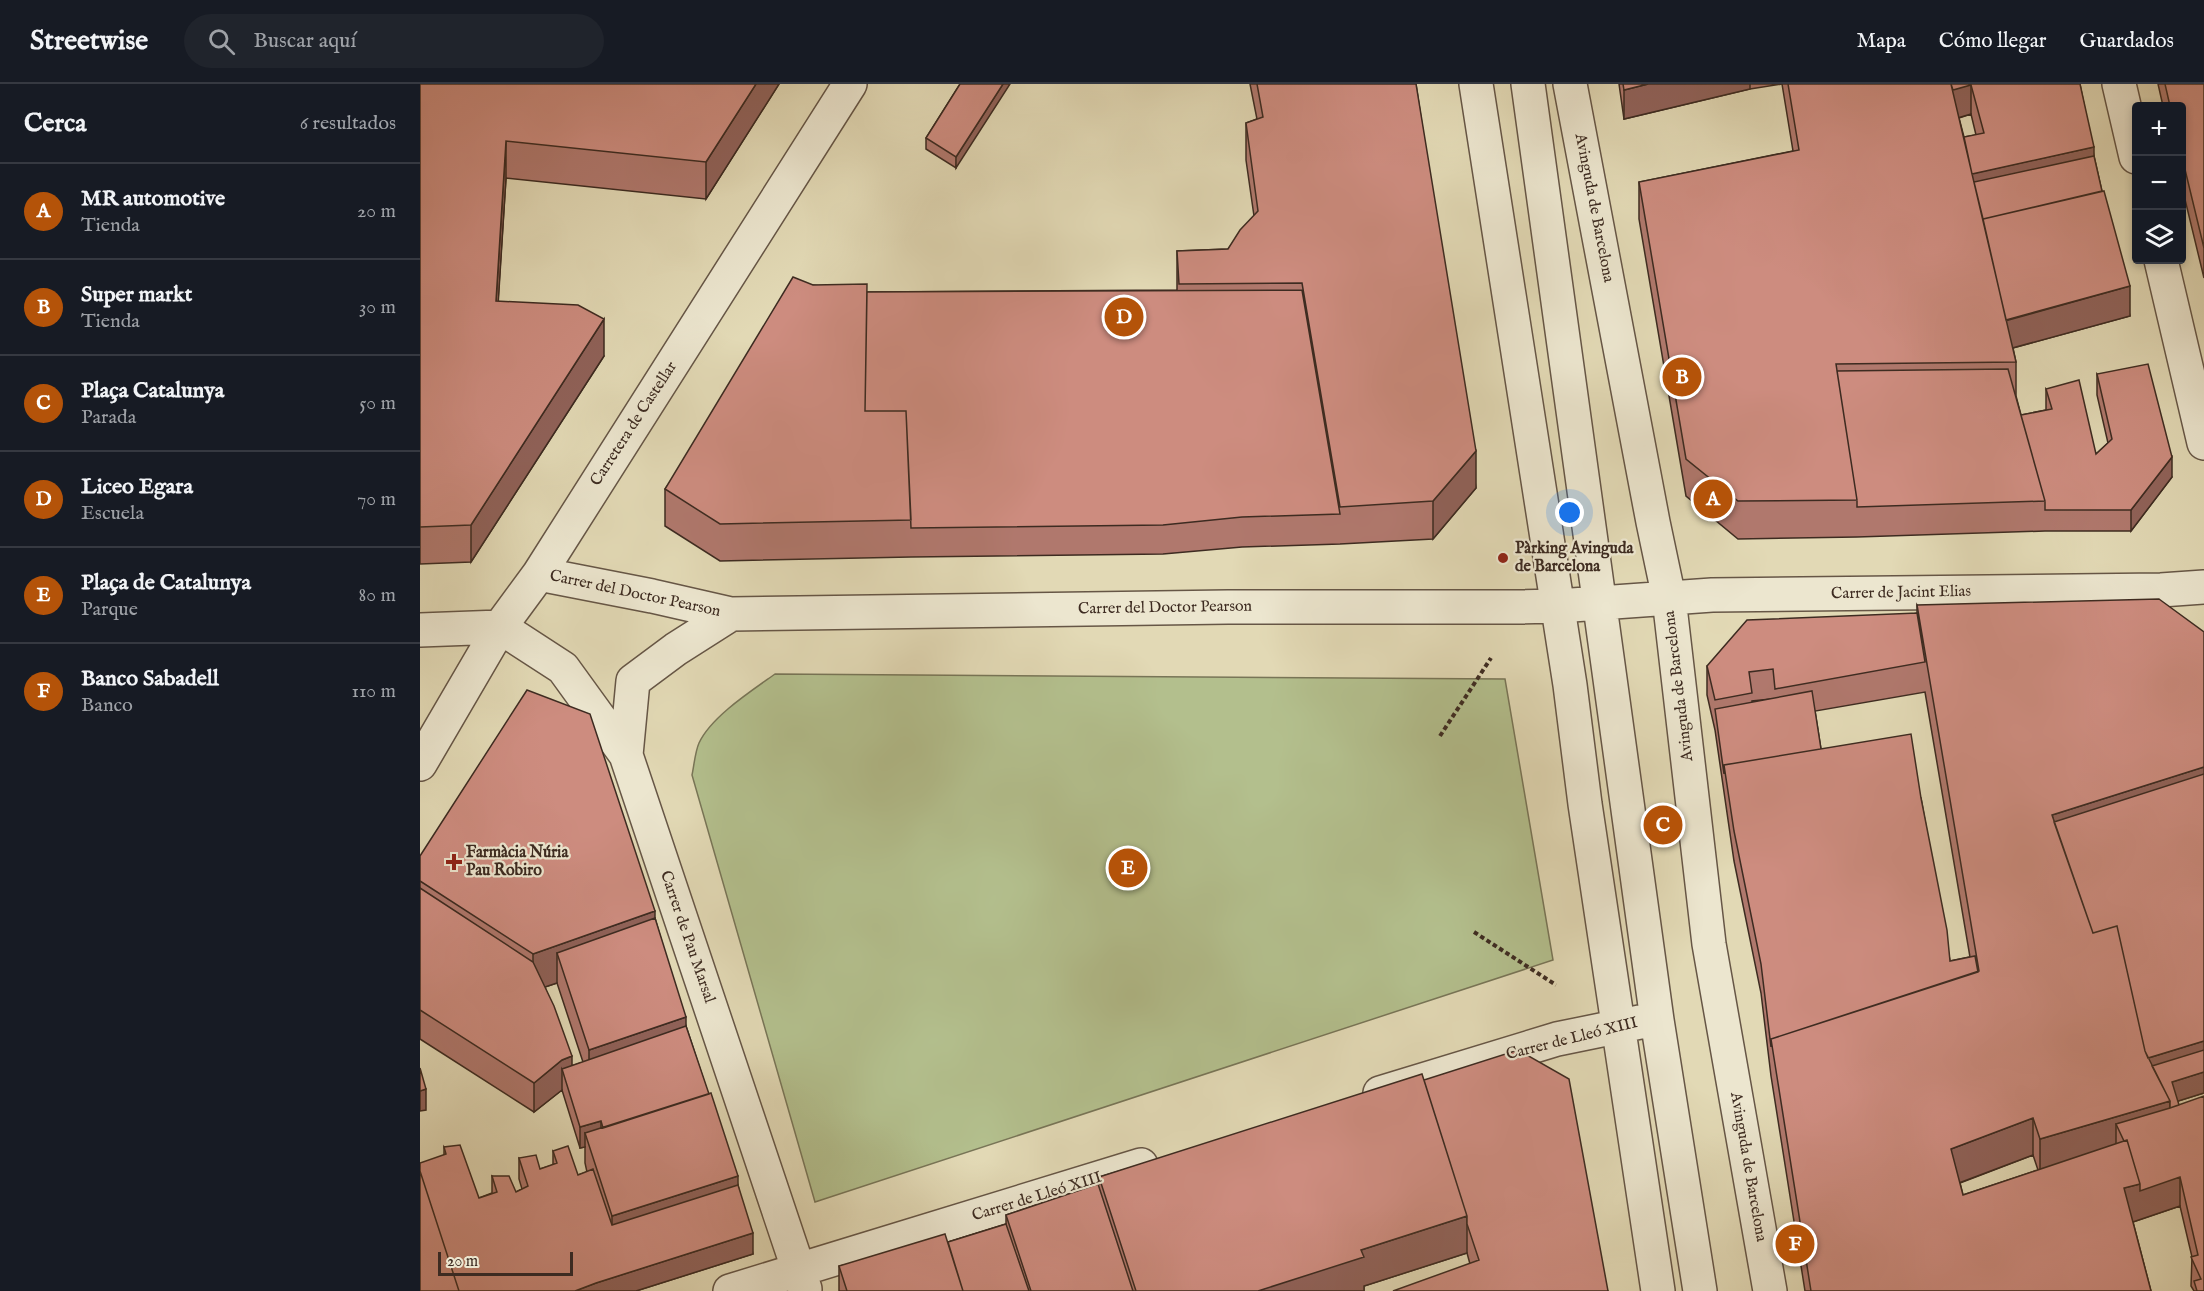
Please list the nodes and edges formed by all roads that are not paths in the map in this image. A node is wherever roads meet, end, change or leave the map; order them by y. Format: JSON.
{"nodes":[{"id":1,"x":850,"y":84,"type":"edge"},
{"id":2,"x":1476,"y":84,"type":"edge"},
{"id":3,"x":1528,"y":84,"type":"edge"},
{"id":4,"x":1570,"y":84,"type":"edge"},
{"id":5,"x":2119,"y":84,"type":"edge"},
{"id":6,"x":2136,"y":156,"type":"edge"},
{"id":7,"x":2162,"y":264,"type":"edge"},
{"id":8,"x":2204,"y":443,"type":"edge"},
{"id":9,"x":539,"y":574,"type":"junction"},
{"id":10,"x":2204,"y":587,"type":"edge"},
{"id":11,"x":1669,"y":598,"type":"junction"},
{"id":12,"x":1599,"y":603,"type":"junction"},
{"id":13,"x":1558,"y":606,"type":"junction"},
{"id":14,"x":731,"y":614,"type":"junction"},
{"id":15,"x":500,"y":627,"type":"junction"},
{"id":16,"x":420,"y":630,"type":"edge"},
{"id":17,"x":626,"y":755,"type":"junction"},
{"id":18,"x":420,"y":764,"type":"edge"},
{"id":19,"x":1657,"y":1020,"type":"junction"},
{"id":20,"x":1618,"y":1026,"type":"junction"},
{"id":21,"x":1353,"y":1101,"type":"edge"},
{"id":22,"x":1171,"y":1156,"type":"edge"},
{"id":23,"x":802,"y":1280,"type":"edge"},
{"id":24,"x":730,"y":1291,"type":"edge"},
{"id":25,"x":1658,"y":1291,"type":"edge"},
{"id":26,"x":1700,"y":1291,"type":"edge"},
{"id":27,"x":1770,"y":1291,"type":"edge"}],
"edges":[{"from":1,"to":9,"type":"street","name":"Carretera de Castellar"},
{"from":2,"to":13,"type":"street"},
{"from":3,"to":12,"type":"street"},
{"from":4,"to":11,"type":"street","name":"Avinguda de Barcelona"},
{"from":5,"to":6,"type":"street"},
{"from":7,"to":8,"type":"street"},
{"from":9,"to":14,"type":"street","name":"Carrer del Doctor Pearson"},
{"from":9,"to":15,"type":"street","name":"Carretera de Castellar"},
{"from":10,"to":11,"type":"street","name":"Carrer de Jacint Elias"},
{"from":11,"to":12,"type":"street","name":"Carrer de Jacint Elias"},
{"from":11,"to":27,"type":"street","name":"Avinguda de Barcelona"},
{"from":12,"to":13,"type":"street","name":"Carrer del Doctor Pearson"},
{"from":12,"to":19,"type":"street"},
{"from":13,"to":14,"type":"street","name":"Carrer del Doctor Pearson"},
{"from":13,"to":20,"type":"street"},
{"from":14,"to":17,"type":"street","name":"Carrer del Doctor Pearson"},
{"from":15,"to":16,"type":"street"},
{"from":15,"to":17,"type":"street","name":"Carrer de Pau Marsal"},
{"from":15,"to":18,"type":"street","name":"Carretera de Castellar"},
{"from":17,"to":23,"type":"street","name":"Carrer de Pau Marsal"},
{"from":19,"to":20,"type":"street","name":"Carrer de Lleó XIII"},
{"from":19,"to":26,"type":"street"},
{"from":20,"to":21,"type":"street","name":"Carrer de Lleó XIII"},
{"from":20,"to":25,"type":"street"},
{"from":22,"to":23,"type":"street","name":"Carrer de Lleó XIII"},
{"from":23,"to":24,"type":"street","name":"Carrer de Lleó XIII"}]}
